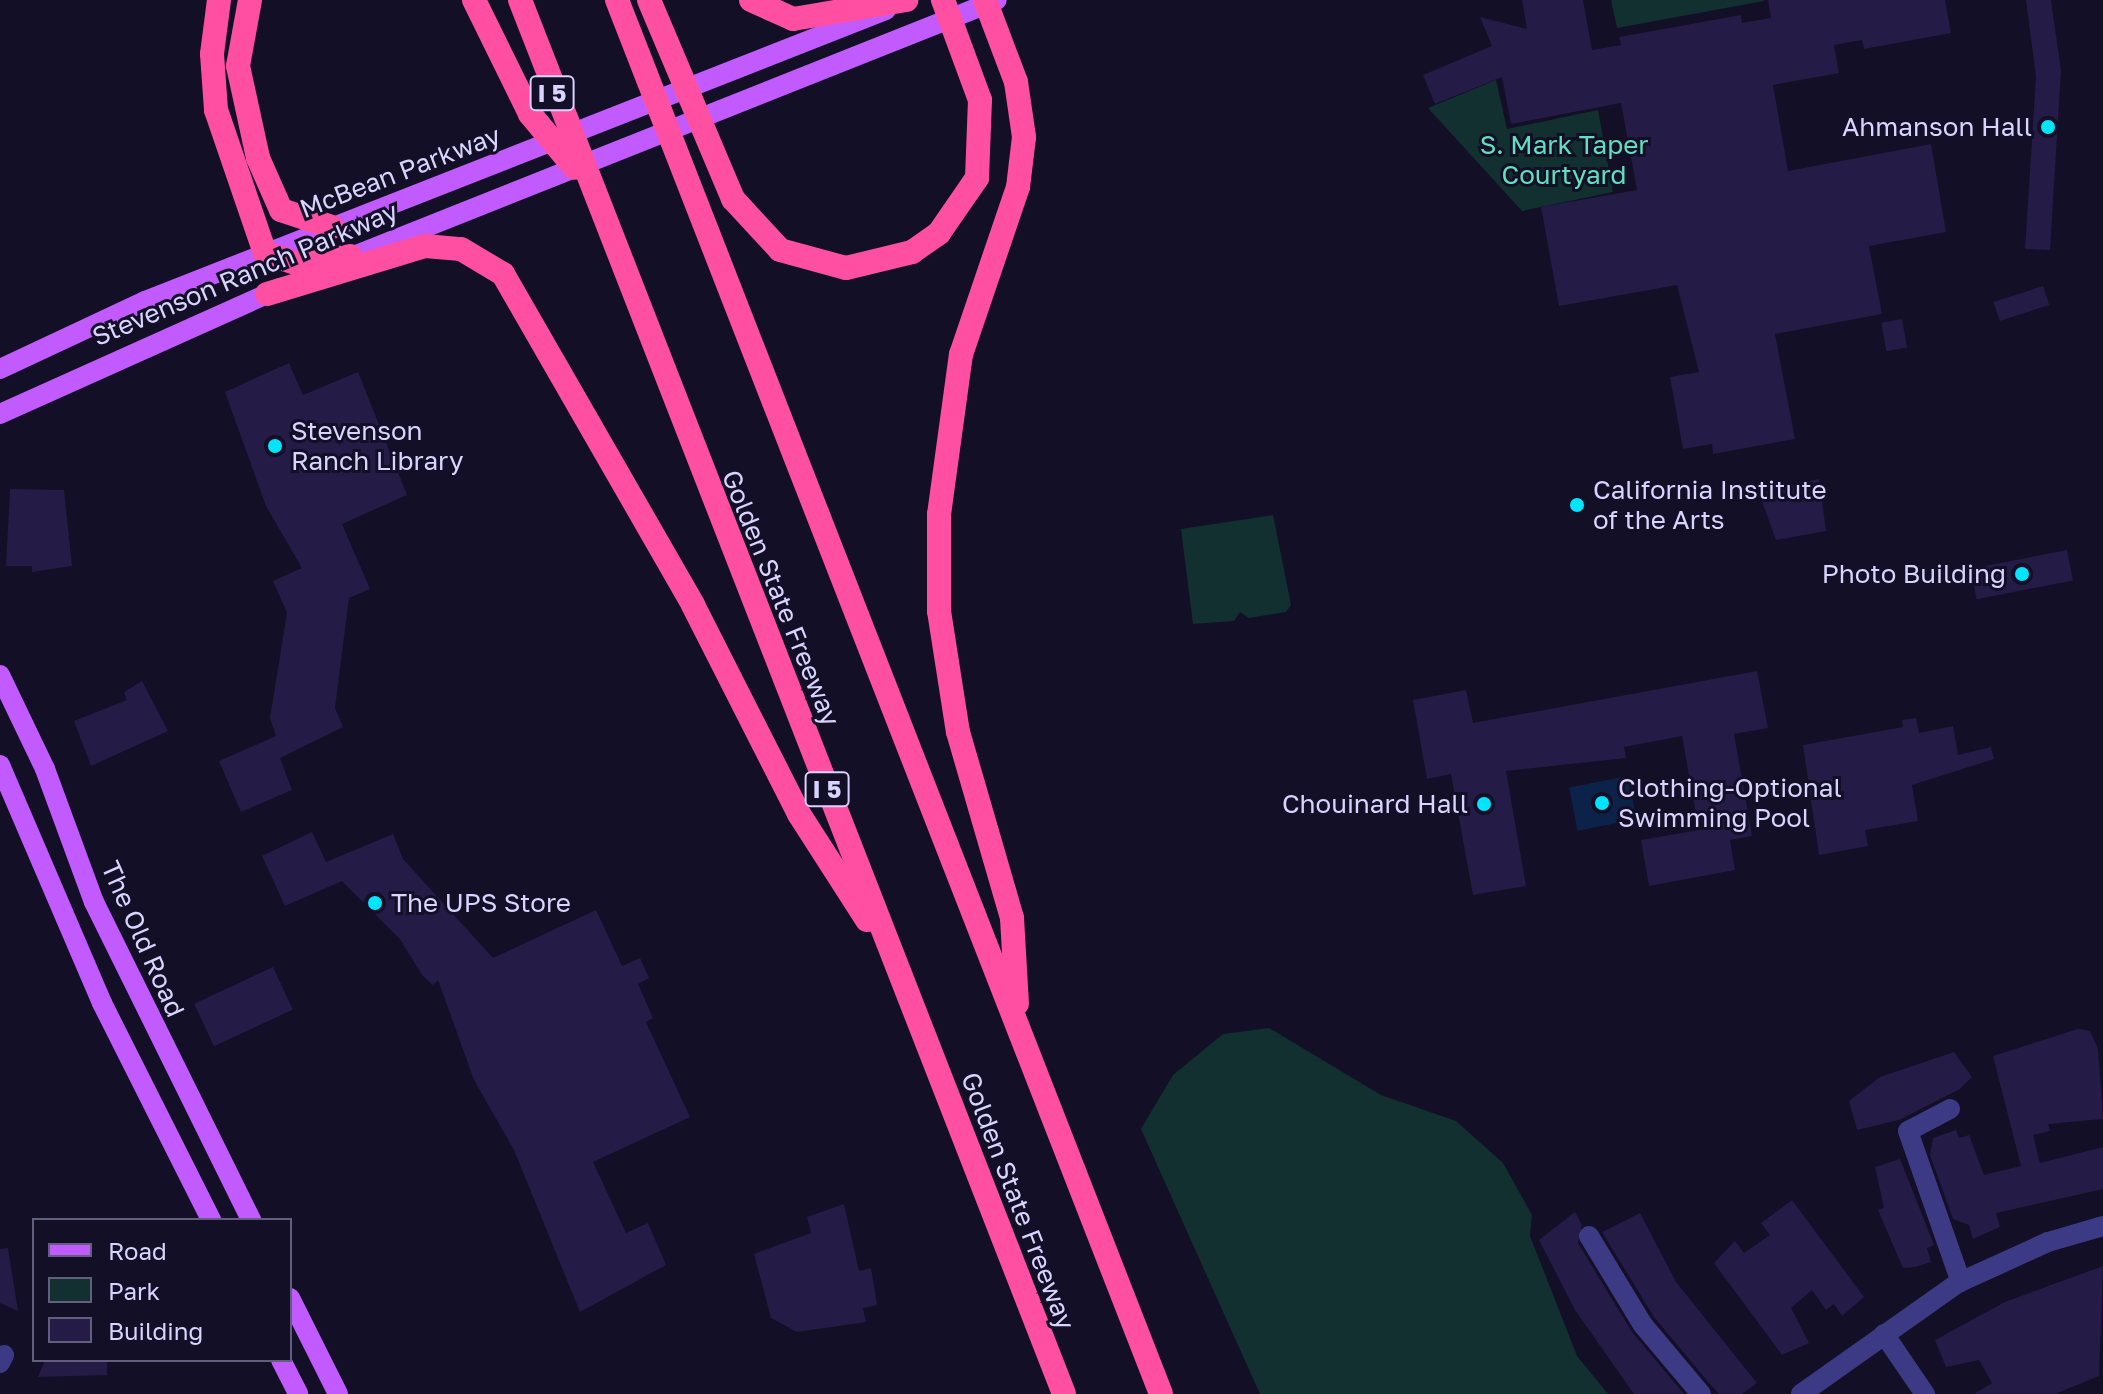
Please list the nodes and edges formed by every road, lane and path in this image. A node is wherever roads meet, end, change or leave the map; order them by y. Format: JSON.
{"nodes":[{"id":1,"x":219,"y":0,"type":"edge"},
{"id":2,"x":250,"y":0,"type":"edge"},
{"id":3,"x":474,"y":0,"type":"edge"},
{"id":4,"x":520,"y":0,"type":"edge"},
{"id":5,"x":617,"y":0,"type":"edge"},
{"id":6,"x":649,"y":0,"type":"edge"},
{"id":7,"x":751,"y":0,"type":"edge"},
{"id":8,"x":908,"y":0,"type":"edge"},
{"id":9,"x":990,"y":1,"type":"edge"},
{"id":10,"x":946,"y":9,"type":"edge"},
{"id":11,"x":588,"y":184,"type":"junction"},
{"id":12,"x":332,"y":227,"type":"junction"},
{"id":13,"x":265,"y":253,"type":"junction"},
{"id":14,"x":350,"y":256,"type":"junction"},
{"id":15,"x":267,"y":294,"type":"junction"},
{"id":16,"x":0,"y":369,"type":"edge"},
{"id":17,"x":0,"y":414,"type":"edge"},
{"id":18,"x":0,"y":675,"type":"edge"},
{"id":19,"x":0,"y":765,"type":"edge"},
{"id":20,"x":897,"y":969,"type":"junction"},
{"id":21,"x":1019,"y":1027,"type":"junction"},
{"id":22,"x":1950,"y":1109,"type":"dead end"},
{"id":23,"x":210,"y":1218,"type":"edge"},
{"id":24,"x":250,"y":1218,"type":"edge"},
{"id":25,"x":2103,"y":1226,"type":"edge"},
{"id":26,"x":1589,"y":1236,"type":"dead end"},
{"id":27,"x":1961,"y":1282,"type":"junction"},
{"id":28,"x":292,"y":1302,"type":"edge"},
{"id":29,"x":1884,"y":1334,"type":"junction"},
{"id":30,"x":282,"y":1362,"type":"edge"},
{"id":31,"x":298,"y":1394,"type":"edge"},
{"id":32,"x":338,"y":1394,"type":"edge"},
{"id":33,"x":1064,"y":1394,"type":"edge"},
{"id":34,"x":1161,"y":1394,"type":"edge"},
{"id":35,"x":1701,"y":1394,"type":"edge"},
{"id":36,"x":1801,"y":1394,"type":"edge"},
{"id":37,"x":1925,"y":1394,"type":"edge"}],
"edges":[{"from":1,"to":13,"type":"highway"},
{"from":2,"to":12,"type":"highway"},
{"from":3,"to":11,"type":"highway"},
{"from":4,"to":11,"type":"highway","name":"Golden State Freeway","number":"I 5"},
{"from":5,"to":21,"type":"highway"},
{"from":6,"to":10,"type":"highway"},
{"from":7,"to":8,"type":"highway"},
{"from":8,"to":12,"type":"main road","name":"McBean Parkway"},
{"from":9,"to":10,"type":"main road"},
{"from":9,"to":21,"type":"highway"},
{"from":10,"to":14,"type":"main road","name":"Stevenson Ranch Parkway"},
{"from":11,"to":20,"type":"highway","name":"Golden State Freeway","number":"I 5"},
{"from":12,"to":13,"type":"main road","name":"McBean Parkway"},
{"from":13,"to":14,"type":"highway"},
{"from":13,"to":16,"type":"main road","name":"Stevenson Ranch Parkway"},
{"from":14,"to":15,"type":"main road","name":"Stevenson Ranch Parkway"},
{"from":15,"to":17,"type":"main road","name":"Stevenson Ranch Parkway"},
{"from":15,"to":20,"type":"highway"},
{"from":18,"to":24,"type":"main road","name":"The Old Road"},
{"from":19,"to":23,"type":"main road"},
{"from":20,"to":33,"type":"highway","name":"Golden State Freeway","number":"I 5"},
{"from":21,"to":34,"type":"highway"},
{"from":22,"to":27,"type":"street"},
{"from":25,"to":27,"type":"street"},
{"from":26,"to":35,"type":"street"},
{"from":27,"to":29,"type":"street"},
{"from":28,"to":32,"type":"main road"},
{"from":29,"to":36,"type":"street"},
{"from":29,"to":37,"type":"street"},
{"from":30,"to":31,"type":"main road"}]}
